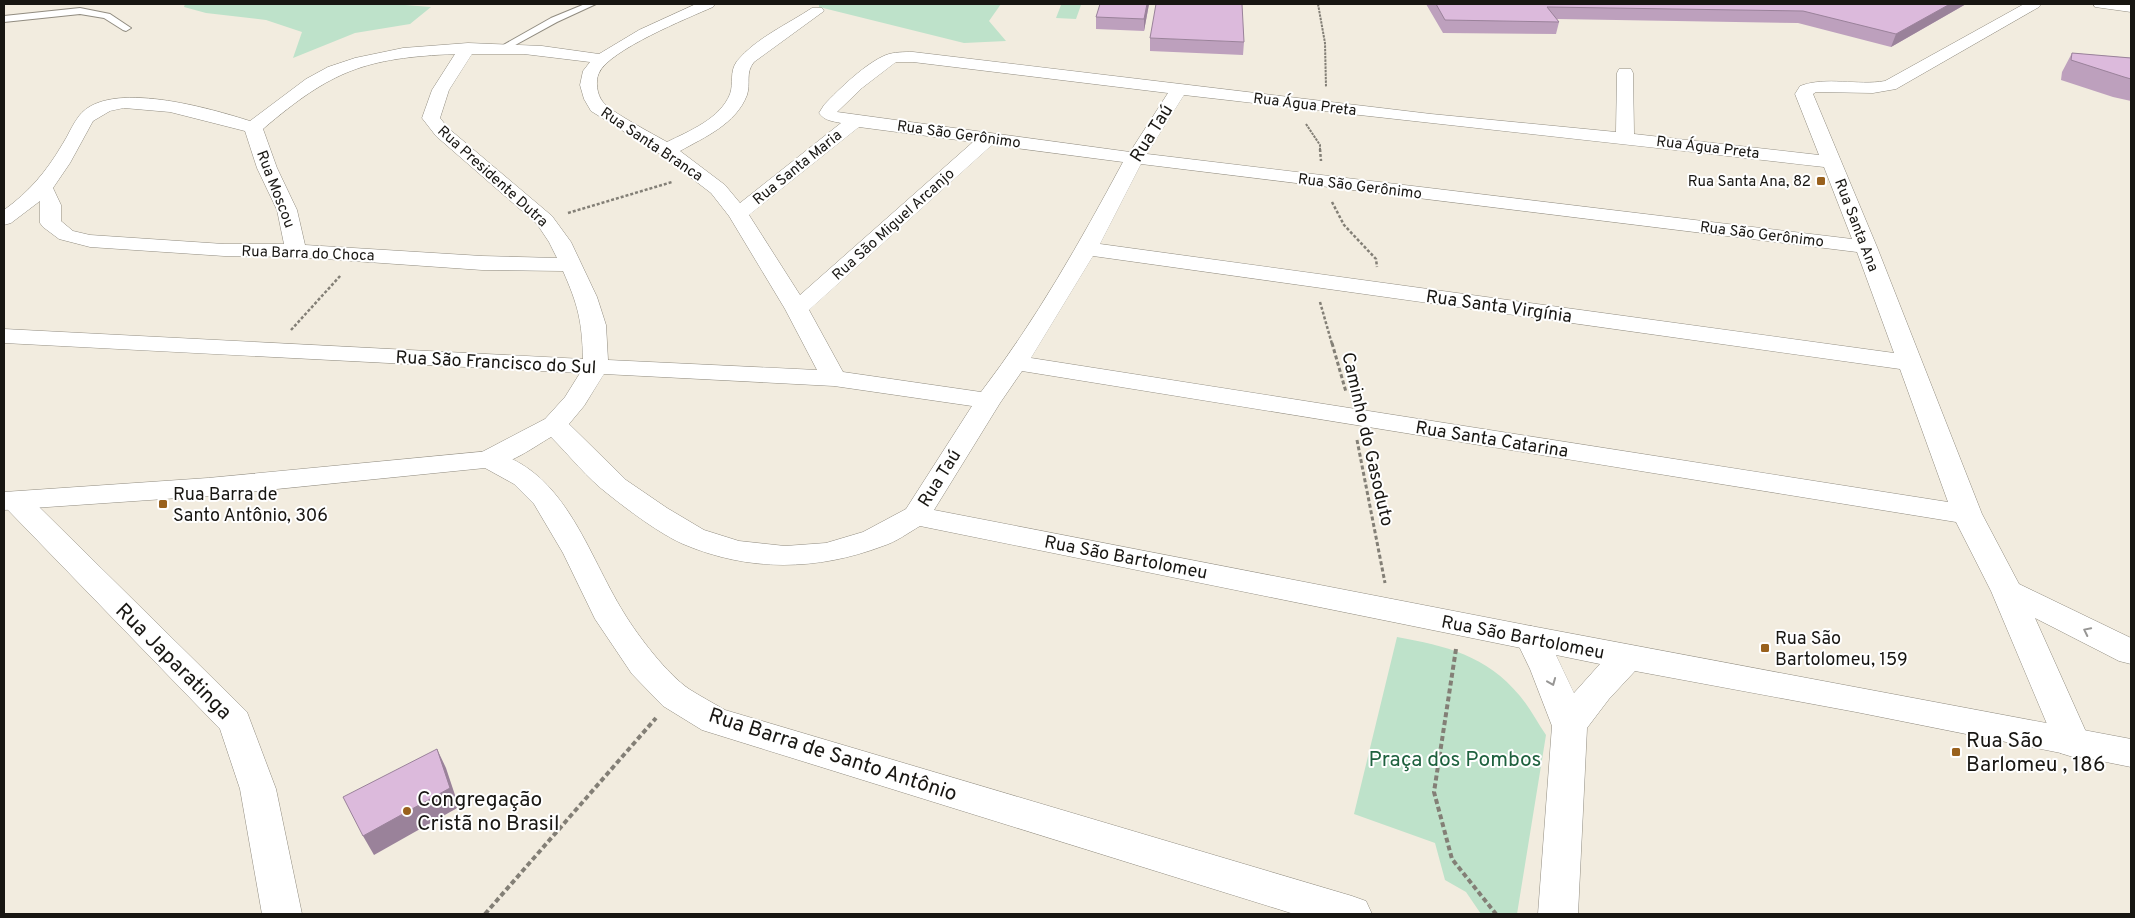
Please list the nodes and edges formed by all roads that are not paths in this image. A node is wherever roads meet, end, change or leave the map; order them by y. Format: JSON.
{"nodes":[{"id":1,"x":592,"y":4,"type":"edge"},
{"id":2,"x":708,"y":4,"type":"edge"},
{"id":3,"x":2034,"y":4,"type":"edge"},
{"id":4,"x":2100,"y":4,"type":"edge"},
{"id":5,"x":2131,"y":8,"type":"edge"},
{"id":6,"x":817,"y":11,"type":"dead end"},
{"id":7,"x":4,"y":19,"type":"edge"},
{"id":8,"x":126,"y":28,"type":"dead end"},
{"id":9,"x":468,"y":48,"type":"junction"},
{"id":10,"x":502,"y":48,"type":"junction"},
{"id":11,"x":601,"y":60,"type":"junction"},
{"id":12,"x":1625,"y":73,"type":"dead end"},
{"id":13,"x":1179,"y":89,"type":"junction"},
{"id":14,"x":855,"y":120,"type":"junction"},
{"id":15,"x":253,"y":128,"type":"junction"},
{"id":16,"x":989,"y":138,"type":"junction"},
{"id":17,"x":1625,"y":138,"type":"junction"},
{"id":18,"x":666,"y":150,"type":"junction"},
{"id":19,"x":1135,"y":158,"type":"junction"},
{"id":20,"x":1833,"y":162,"type":"junction"},
{"id":21,"x":43,"y":187,"type":"junction"},
{"id":22,"x":738,"y":214,"type":"junction"},
{"id":23,"x":4,"y":219,"type":"edge"},
{"id":24,"x":50,"y":224,"type":"junction"},
{"id":25,"x":4,"y":226,"type":"edge"},
{"id":26,"x":1866,"y":247,"type":"junction"},
{"id":27,"x":1087,"y":249,"type":"junction"},
{"id":28,"x":296,"y":250,"type":"junction"},
{"id":29,"x":571,"y":265,"type":"junction"},
{"id":30,"x":797,"y":309,"type":"junction"},
{"id":31,"x":4,"y":336,"type":"edge"},
{"id":32,"x":1016,"y":363,"type":"junction"},
{"id":33,"x":1911,"y":363,"type":"junction"},
{"id":34,"x":596,"y":367,"type":"junction"},
{"id":35,"x":834,"y":378,"type":"junction"},
{"id":36,"x":988,"y":401,"type":"junction"},
{"id":37,"x":554,"y":425,"type":"junction"},
{"id":38,"x":490,"y":459,"type":"junction"},
{"id":39,"x":10,"y":502,"type":"edge"},
{"id":40,"x":1967,"y":514,"type":"junction"},
{"id":41,"x":916,"y":516,"type":"junction"},
{"id":42,"x":2007,"y":591,"type":"junction"},
{"id":43,"x":1531,"y":638,"type":"junction"},
{"id":44,"x":2131,"y":652,"type":"edge"},
{"id":45,"x":1629,"y":658,"type":"junction"},
{"id":46,"x":1570,"y":726,"type":"junction"},
{"id":47,"x":2073,"y":743,"type":"junction"},
{"id":48,"x":2131,"y":754,"type":"edge"},
{"id":49,"x":282,"y":914,"type":"edge"},
{"id":50,"x":1352,"y":914,"type":"edge"},
{"id":51,"x":1558,"y":914,"type":"edge"}],
"edges":[{"from":1,"to":10,"type":"lane"},
{"from":2,"to":11,"type":"street","name":"Rua Santa Branca"},
{"from":3,"to":20,"type":"street","name":"Rua Santa Ana"},
{"from":4,"to":5,"type":"street"},
{"from":6,"to":18,"type":"street"},
{"from":7,"to":8,"type":"lane"},
{"from":9,"to":10,"type":"street"},
{"from":9,"to":15,"type":"street"},
{"from":9,"to":29,"type":"street","name":"Rua Presidente Dutra"},
{"from":10,"to":11,"type":"street"},
{"from":11,"to":18,"type":"street","name":"Rua Santa Branca"},
{"from":12,"to":17,"type":"street"},
{"from":13,"to":14,"type":"street","name":"Rua Água Preta"},
{"from":13,"to":17,"type":"street","name":"Rua Água Preta"},
{"from":13,"to":19,"type":"street","name":"Rua Taú"},
{"from":14,"to":16,"type":"street","name":"Rua São Gerônimo"},
{"from":14,"to":22,"type":"street","name":"Rua Santa Maria"},
{"from":15,"to":21,"type":"street"},
{"from":15,"to":28,"type":"street","name":"Rua Moscou"},
{"from":16,"to":19,"type":"street","name":"Rua São Gerônimo"},
{"from":16,"to":30,"type":"street","name":"Rua São Miguel Arcanjo"},
{"from":17,"to":20,"type":"street","name":"Rua Água Preta"},
{"from":18,"to":22,"type":"street","name":"Rua Santa Branca"},
{"from":19,"to":26,"type":"street","name":"Rua São Gerônimo"},
{"from":19,"to":27,"type":"street","name":"Rua Taú"},
{"from":20,"to":26,"type":"street","name":"Rua Santa Ana"},
{"from":21,"to":23,"type":"street"},
{"from":21,"to":24,"type":"street"},
{"from":22,"to":30,"type":"street","name":"Rua Santa Branca"},
{"from":24,"to":25,"type":"street"},
{"from":24,"to":28,"type":"street","name":"Rua Barra do Choca"},
{"from":26,"to":33,"type":"street","name":"Rua Santa Ana"},
{"from":27,"to":32,"type":"street","name":"Rua Taú"},
{"from":27,"to":33,"type":"street","name":"Rua Santa Virgínia"},
{"from":28,"to":29,"type":"street","name":"Rua Barra do Choca"},
{"from":29,"to":34,"type":"street","name":"Rua Presidente Dutra"},
{"from":30,"to":35,"type":"street","name":"Rua Santa Branca"},
{"from":31,"to":34,"type":"street","name":"Rua São Francisco do Sul"},
{"from":32,"to":36,"type":"street","name":"Rua Taú"},
{"from":32,"to":40,"type":"street","name":"Rua Santa Catarina"},
{"from":33,"to":40,"type":"street","name":"Rua Santa Ana"},
{"from":34,"to":35,"type":"street","name":"Rua São Francisco do Sul"},
{"from":34,"to":37,"type":"street"},
{"from":35,"to":36,"type":"street","name":"Rua São Francisco do Sul"},
{"from":36,"to":41,"type":"street","name":"Rua Taú"},
{"from":37,"to":38,"type":"street"},
{"from":37,"to":41,"type":"street","name":"Rua Taú"},
{"from":38,"to":39,"type":"street"},
{"from":38,"to":50,"type":"street","name":"Rua Barra de Santo Antônio"},
{"from":39,"to":49,"type":"street","name":"Rua Japaratinga"},
{"from":40,"to":42,"type":"street","name":"Rua Santa Ana"},
{"from":41,"to":43,"type":"street","name":"Rua São Bartolomeu"},
{"from":44,"to":42,"type":"street","one_way":true},
{"from":42,"to":47,"type":"street","name":"Rua Santa Ana"},
{"from":43,"to":45,"type":"street","name":"Rua São Bartolomeu"},
{"from":43,"to":46,"type":"street","one_way":true},
{"from":45,"to":46,"type":"street"},
{"from":45,"to":47,"type":"street","name":"Rua São Bartolomeu"},
{"from":46,"to":51,"type":"street"},
{"from":47,"to":48,"type":"street","name":"Rua São Bartolomeu"}]}
